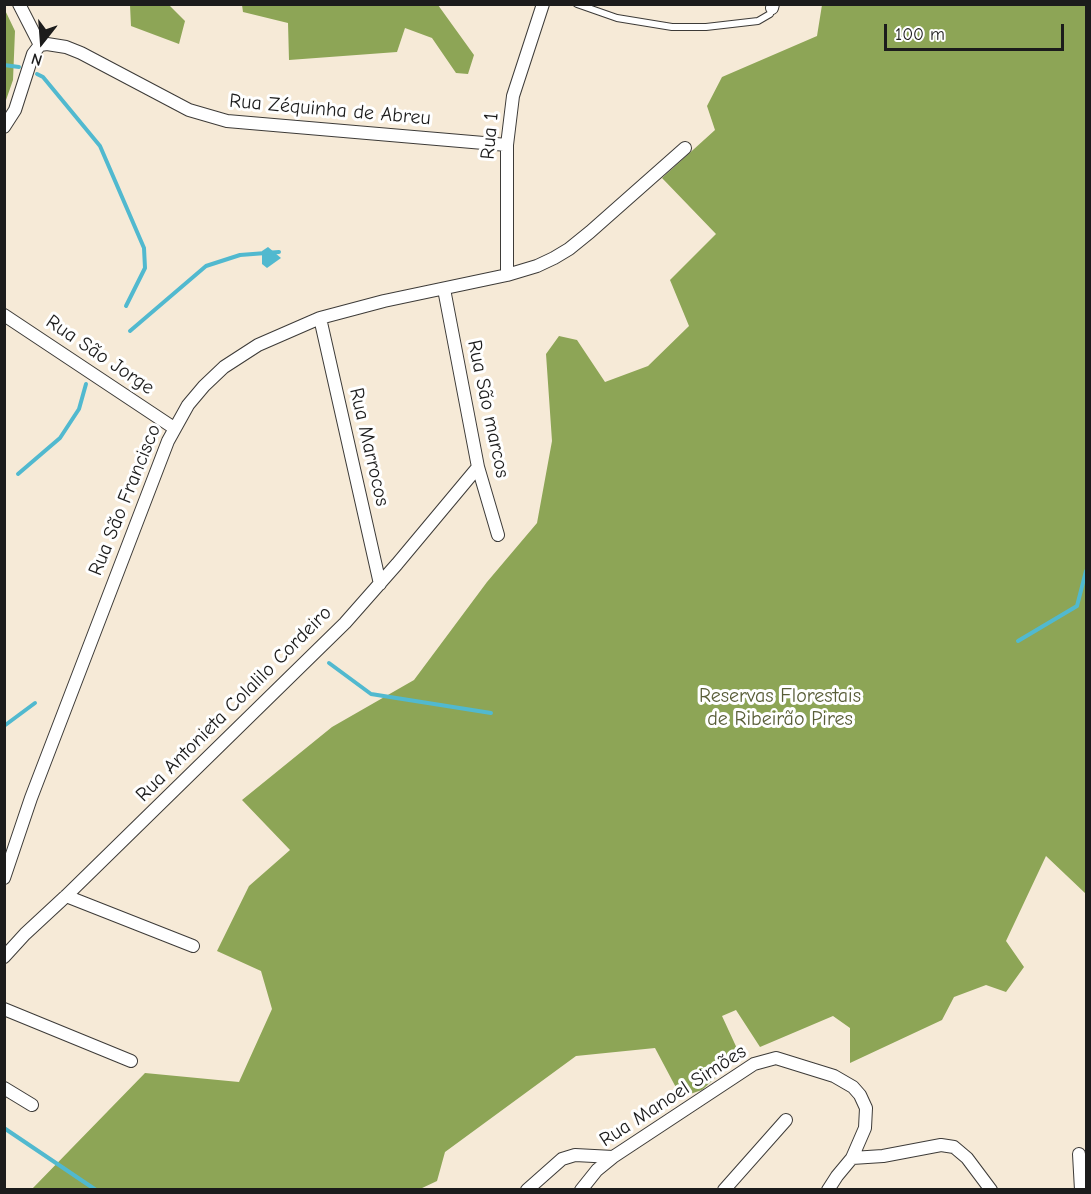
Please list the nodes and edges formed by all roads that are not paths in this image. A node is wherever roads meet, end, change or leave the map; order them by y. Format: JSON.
{"nodes":[{"id":1,"x":18,"y":4,"type":"edge"},
{"id":2,"x":543,"y":4,"type":"edge"},
{"id":3,"x":577,"y":4,"type":"edge"},
{"id":4,"x":772,"y":6,"type":"edge"},
{"id":5,"x":40,"y":45,"type":"junction"},
{"id":6,"x":4,"y":128,"type":"edge"},
{"id":7,"x":507,"y":145,"type":"junction"},
{"id":8,"x":685,"y":148,"type":"dead end"},
{"id":9,"x":507,"y":275,"type":"junction"},
{"id":10,"x":444,"y":289,"type":"junction"},
{"id":11,"x":4,"y":315,"type":"edge"},
{"id":12,"x":320,"y":318,"type":"junction"},
{"id":13,"x":174,"y":428,"type":"junction"},
{"id":14,"x":478,"y":467,"type":"junction"},
{"id":15,"x":498,"y":536,"type":"dead end"},
{"id":16,"x":380,"y":584,"type":"junction"},
{"id":17,"x":4,"y":878,"type":"edge"},
{"id":18,"x":66,"y":897,"type":"junction"},
{"id":19,"x":193,"y":946,"type":"dead end"},
{"id":20,"x":4,"y":957,"type":"edge"},
{"id":21,"x":4,"y":1009,"type":"edge"},
{"id":22,"x":131,"y":1061,"type":"dead end"},
{"id":23,"x":4,"y":1088,"type":"edge"},
{"id":24,"x":32,"y":1105,"type":"dead end"},
{"id":25,"x":786,"y":1120,"type":"dead end"},
{"id":26,"x":1079,"y":1154,"type":"dead end"},
{"id":27,"x":613,"y":1157,"type":"junction"},
{"id":28,"x":852,"y":1158,"type":"junction"},
{"id":29,"x":527,"y":1190,"type":"edge"},
{"id":30,"x":581,"y":1190,"type":"edge"},
{"id":31,"x":724,"y":1190,"type":"edge"},
{"id":32,"x":828,"y":1190,"type":"edge"},
{"id":33,"x":991,"y":1190,"type":"edge"},
{"id":34,"x":1081,"y":1190,"type":"edge"}],
"edges":[{"from":1,"to":5,"type":"street"},
{"from":2,"to":7,"type":"street","name":"Rua 1"},
{"from":3,"to":4,"type":"lane"},
{"from":5,"to":6,"type":"street"},
{"from":5,"to":7,"type":"street","name":"Rua Zéquinha de Abreu"},
{"from":7,"to":9,"type":"street","name":"Rua 1"},
{"from":8,"to":9,"type":"street","name":"Rua São Francisco"},
{"from":9,"to":10,"type":"street","name":"Rua São Francisco"},
{"from":10,"to":12,"type":"street","name":"Rua São Francisco"},
{"from":10,"to":14,"type":"street","name":"Rua São marcos"},
{"from":11,"to":13,"type":"street","name":"Rua São Jorge"},
{"from":12,"to":13,"type":"street","name":"Rua São Francisco"},
{"from":12,"to":16,"type":"street","name":"Rua Marrocos"},
{"from":13,"to":17,"type":"street","name":"Rua São Francisco"},
{"from":14,"to":15,"type":"street","name":"Rua São marcos"},
{"from":14,"to":16,"type":"street","name":"Rua Antonieta Colalilo Cordeiro"},
{"from":16,"to":18,"type":"street","name":"Rua Antonieta Colalilo Cordeiro"},
{"from":18,"to":19,"type":"street"},
{"from":18,"to":20,"type":"street","name":"Rua Antonieta Colalilo Cordeiro"},
{"from":21,"to":22,"type":"street"},
{"from":23,"to":24,"type":"street"},
{"from":25,"to":31,"type":"street"},
{"from":26,"to":34,"type":"street"},
{"from":27,"to":28,"type":"street","name":"Rua Manoel Simões"},
{"from":27,"to":29,"type":"street"},
{"from":27,"to":30,"type":"street","name":"Rua Manoel Simões"},
{"from":28,"to":32,"type":"street","name":"Rua Manoel Simões"},
{"from":28,"to":33,"type":"street"}]}
